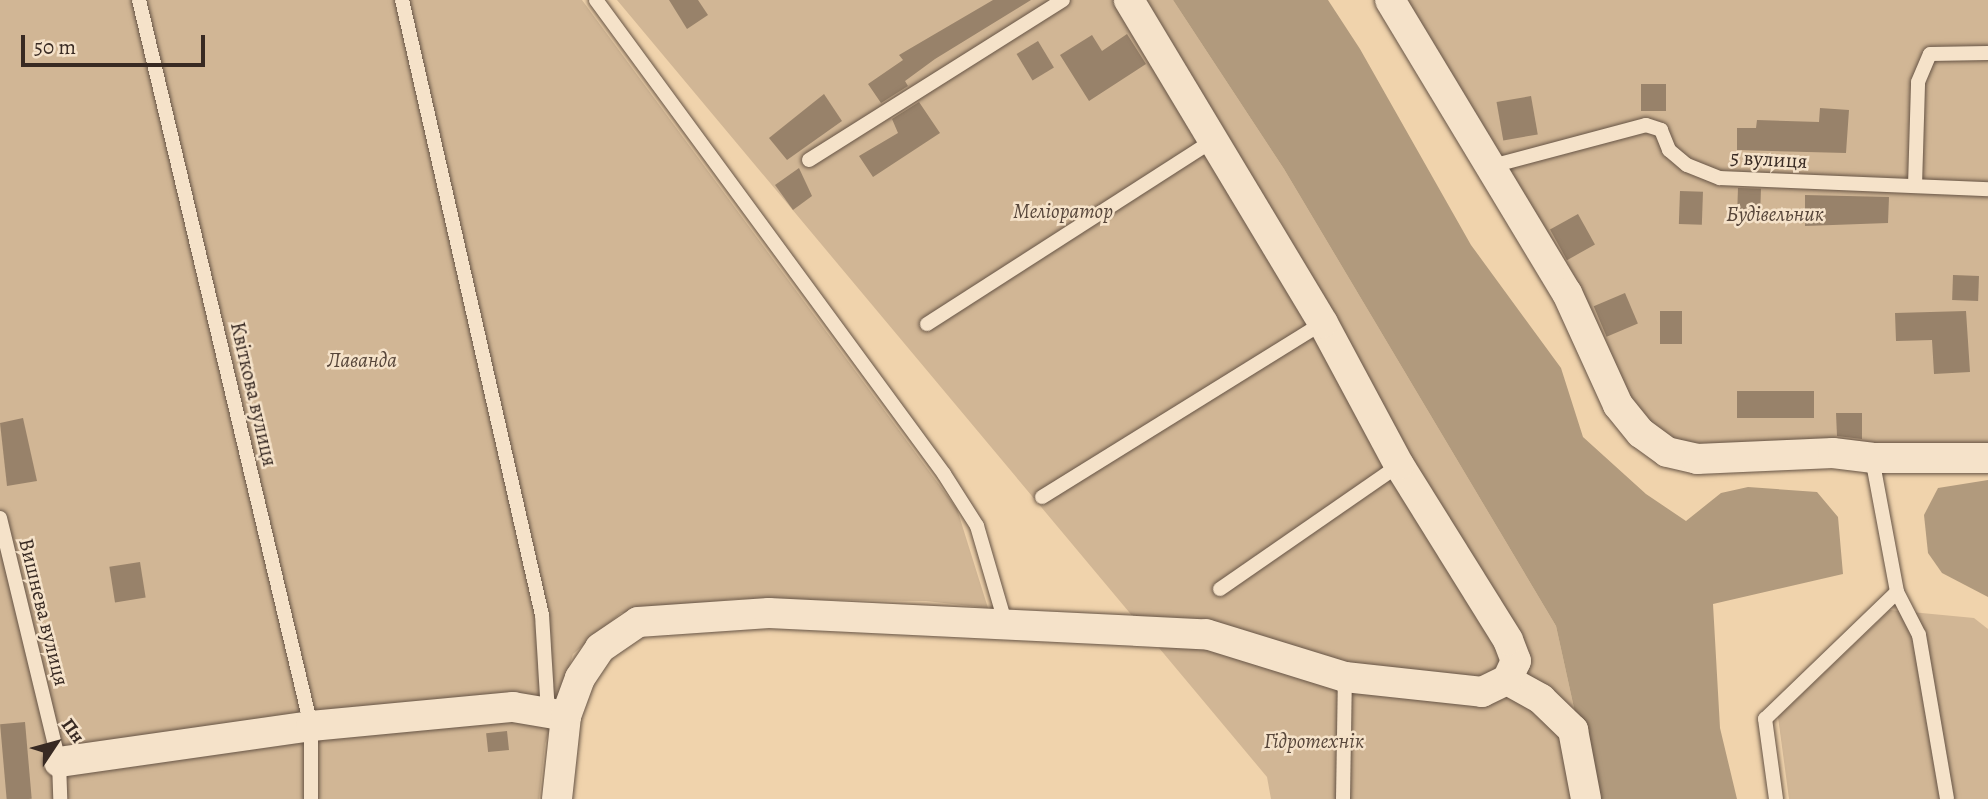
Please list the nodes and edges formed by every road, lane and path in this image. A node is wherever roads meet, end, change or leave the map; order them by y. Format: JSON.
{"nodes":[{"id":1,"x":139,"y":0,"type":"edge"},
{"id":2,"x":402,"y":0,"type":"edge"},
{"id":3,"x":596,"y":0,"type":"edge"},
{"id":4,"x":1063,"y":0,"type":"edge"},
{"id":5,"x":1129,"y":0,"type":"edge"},
{"id":6,"x":1390,"y":0,"type":"edge"},
{"id":7,"x":1988,"y":53,"type":"edge"},
{"id":8,"x":1212,"y":141,"type":"junction"},
{"id":9,"x":809,"y":160,"type":"dead end"},
{"id":10,"x":1492,"y":166,"type":"junction"},
{"id":11,"x":1915,"y":186,"type":"junction"},
{"id":12,"x":1988,"y":189,"type":"edge"},
{"id":13,"x":1323,"y":323,"type":"junction"},
{"id":14,"x":927,"y":324,"type":"dead end"},
{"id":15,"x":1872,"y":458,"type":"junction"},
{"id":16,"x":1988,"y":458,"type":"edge"},
{"id":17,"x":1399,"y":465,"type":"junction"},
{"id":18,"x":1042,"y":497,"type":"dead end"},
{"id":19,"x":0,"y":518,"type":"edge"},
{"id":20,"x":1220,"y":589,"type":"dead end"},
{"id":21,"x":1897,"y":592,"type":"junction"},
{"id":22,"x":1005,"y":622,"type":"junction"},
{"id":23,"x":1345,"y":677,"type":"junction"},
{"id":24,"x":1507,"y":680,"type":"junction"},
{"id":25,"x":557,"y":714,"type":"junction"},
{"id":26,"x":311,"y":726,"type":"junction"},
{"id":27,"x":59,"y":762,"type":"junction"},
{"id":28,"x":60,"y":799,"type":"edge"},
{"id":29,"x":311,"y":799,"type":"edge"},
{"id":30,"x":557,"y":799,"type":"edge"},
{"id":31,"x":1343,"y":799,"type":"edge"},
{"id":32,"x":1586,"y":799,"type":"edge"},
{"id":33,"x":1776,"y":799,"type":"edge"},
{"id":34,"x":1947,"y":799,"type":"edge"}],
"edges":[{"from":1,"to":26,"type":"lane","name":"Квіткова вулиця"},
{"from":2,"to":25,"type":"lane"},
{"from":3,"to":22,"type":"lane"},
{"from":4,"to":9,"type":"lane"},
{"from":5,"to":8,"type":"street"},
{"from":6,"to":10,"type":"street"},
{"from":7,"to":11,"type":"lane"},
{"from":8,"to":13,"type":"street"},
{"from":8,"to":14,"type":"lane"},
{"from":10,"to":11,"type":"lane","name":"5 вулиця"},
{"from":10,"to":15,"type":"street"},
{"from":11,"to":12,"type":"lane","name":"5 вулиця"},
{"from":13,"to":17,"type":"street"},
{"from":13,"to":18,"type":"lane"},
{"from":15,"to":16,"type":"street"},
{"from":15,"to":21,"type":"lane"},
{"from":17,"to":20,"type":"lane"},
{"from":17,"to":24,"type":"street"},
{"from":19,"to":27,"type":"lane","name":"Вишнева вулиця"},
{"from":21,"to":33,"type":"lane"},
{"from":21,"to":34,"type":"lane"},
{"from":22,"to":23,"type":"street"},
{"from":22,"to":25,"type":"street"},
{"from":23,"to":24,"type":"street"},
{"from":23,"to":31,"type":"lane"},
{"from":24,"to":32,"type":"street"},
{"from":25,"to":26,"type":"street"},
{"from":25,"to":30,"type":"street"},
{"from":26,"to":27,"type":"street"},
{"from":26,"to":29,"type":"lane","name":"Квіткова вулиця"},
{"from":27,"to":28,"type":"lane","name":"Вишнева вулиця"}]}
